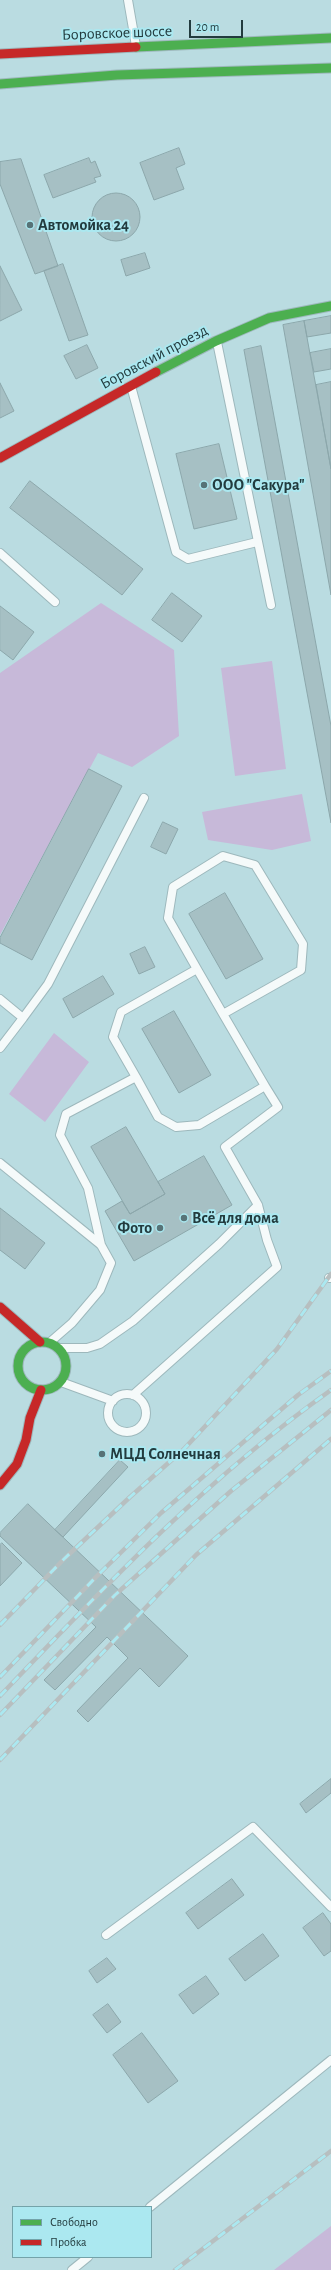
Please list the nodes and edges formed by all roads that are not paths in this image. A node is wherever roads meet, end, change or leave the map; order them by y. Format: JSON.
{"nodes":[{"id":1,"x":128,"y":0,"type":"edge"},
{"id":2,"x":331,"y":38,"type":"edge"},
{"id":3,"x":137,"y":47,"type":"junction"},
{"id":4,"x":0,"y":54,"type":"edge"},
{"id":5,"x":331,"y":68,"type":"edge"},
{"id":6,"x":0,"y":84,"type":"edge"},
{"id":7,"x":331,"y":306,"type":"edge"},
{"id":8,"x":216,"y":341,"type":"junction"},
{"id":9,"x":131,"y":385,"type":"junction"},
{"id":10,"x":0,"y":458,"type":"edge"},
{"id":11,"x":257,"y":542,"type":"junction"},
{"id":12,"x":0,"y":553,"type":"edge"},
{"id":13,"x":55,"y":602,"type":"dead end"},
{"id":14,"x":271,"y":605,"type":"dead end"},
{"id":15,"x":144,"y":798,"type":"dead end"},
{"id":16,"x":196,"y":969,"type":"junction"},
{"id":17,"x":0,"y":999,"type":"edge"},
{"id":18,"x":223,"y":1014,"type":"junction"},
{"id":19,"x":23,"y":1018,"type":"junction"},
{"id":20,"x":0,"y":1048,"type":"edge"},
{"id":21,"x":136,"y":1077,"type":"junction"},
{"id":22,"x":265,"y":1086,"type":"junction"},
{"id":23,"x":0,"y":1163,"type":"edge"},
{"id":24,"x":258,"y":1205,"type":"junction"},
{"id":25,"x":101,"y":1245,"type":"junction"},
{"id":26,"x":0,"y":1307,"type":"edge"},
{"id":27,"x":24,"y":1326,"type":"junction"},
{"id":28,"x":45,"y":1343,"type":"junction"},
{"id":29,"x":58,"y":1348,"type":"junction"},
{"id":30,"x":20,"y":1356,"type":"junction"},
{"id":31,"x":61,"y":1382,"type":"junction"},
{"id":32,"x":41,"y":1390,"type":"junction"},
{"id":33,"x":133,"y":1395,"type":"junction"},
{"id":34,"x":113,"y":1401,"type":"junction"},
{"id":35,"x":0,"y":1485,"type":"edge"},
{"id":36,"x":331,"y":1907,"type":"edge"},
{"id":37,"x":106,"y":1935,"type":"dead end"},
{"id":38,"x":331,"y":2060,"type":"edge"},
{"id":39,"x":151,"y":2206,"type":"edge"},
{"id":40,"x":87,"y":2258,"type":"edge"},
{"id":41,"x":72,"y":2270,"type":"edge"}],
"edges":[{"from":1,"to":3,"type":"lane"},
{"from":2,"to":3,"type":"street","name":"Боровское шоссе"},
{"from":3,"to":4,"type":"street","name":"Боровское шоссе"},
{"from":5,"to":6,"type":"street"},
{"from":7,"to":8,"type":"street","name":"Боровский проезд"},
{"from":8,"to":9,"type":"street","name":"Боровский проезд"},
{"from":8,"to":11,"type":"lane"},
{"from":9,"to":10,"type":"street","name":"Боровский проезд"},
{"from":9,"to":11,"type":"lane"},
{"from":11,"to":14,"type":"lane"},
{"from":12,"to":13,"type":"lane"},
{"from":15,"to":19,"type":"lane"},
{"from":16,"to":18,"type":"lane"},
{"from":16,"to":18,"type":"lane"},
{"from":16,"to":21,"type":"lane"},
{"from":17,"to":19,"type":"lane"},
{"from":18,"to":22,"type":"lane"},
{"from":19,"to":20,"type":"lane"},
{"from":21,"to":22,"type":"lane"},
{"from":21,"to":25,"type":"lane"},
{"from":22,"to":24,"type":"lane"},
{"from":23,"to":25,"type":"lane"},
{"from":24,"to":29,"type":"lane"},
{"from":24,"to":33,"type":"lane"},
{"from":25,"to":28,"type":"lane"},
{"from":26,"to":27,"type":"street"},
{"from":27,"to":28,"type":"street"},
{"from":27,"to":30,"type":"street"},
{"from":28,"to":29,"type":"street"},
{"from":28,"to":30,"type":"street"},
{"from":29,"to":31,"type":"street"},
{"from":30,"to":32,"type":"street"},
{"from":31,"to":32,"type":"street"},
{"from":31,"to":34,"type":"lane"},
{"from":32,"to":35,"type":"street"},
{"from":33,"to":34,"type":"lane"},
{"from":33,"to":34,"type":"lane"},
{"from":36,"to":37,"type":"lane"},
{"from":38,"to":39,"type":"lane"},
{"from":40,"to":41,"type":"lane"}]}
